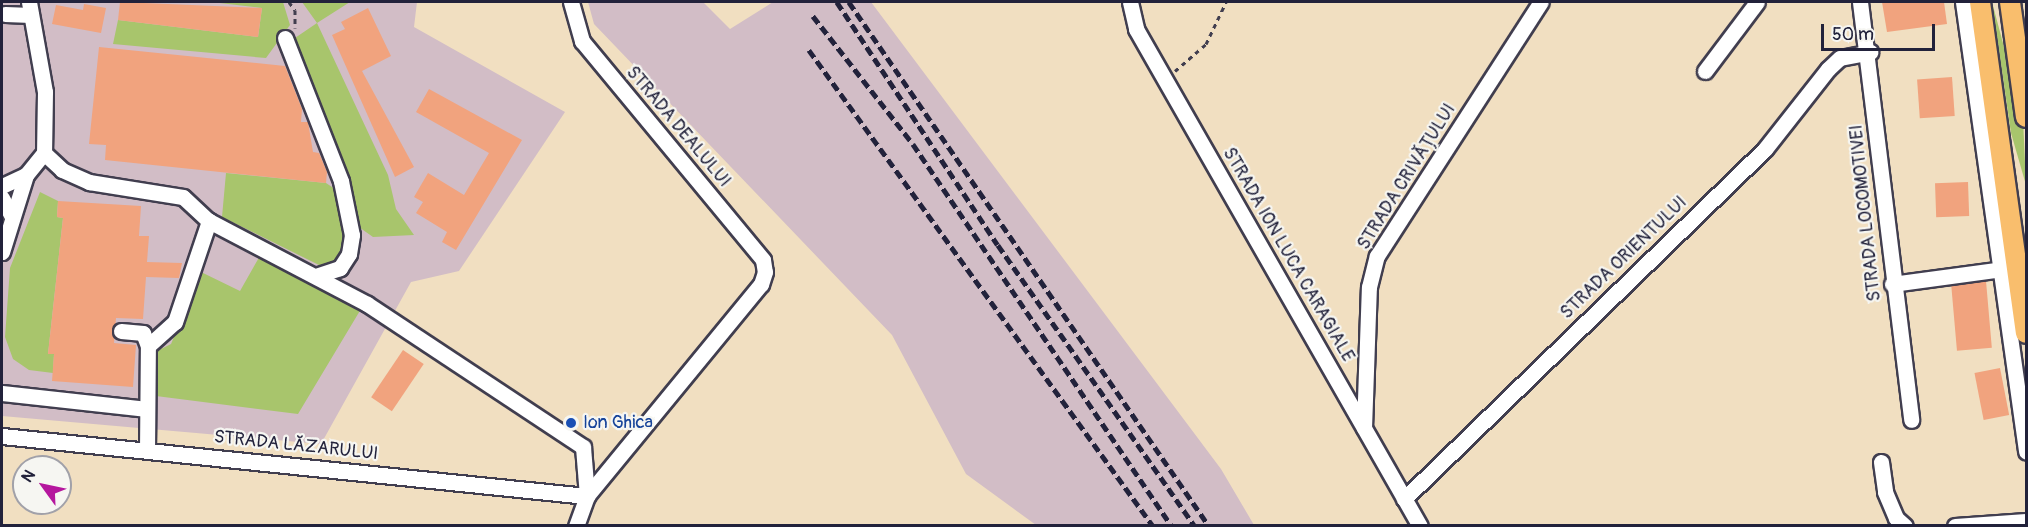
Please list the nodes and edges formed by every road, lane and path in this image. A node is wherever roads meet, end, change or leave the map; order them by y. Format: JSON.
{"nodes":[{"id":1,"x":289,"y":2,"type":"edge"},
{"id":2,"x":571,"y":2,"type":"edge"},
{"id":3,"x":1130,"y":2,"type":"edge"},
{"id":4,"x":1226,"y":2,"type":"edge"},
{"id":5,"x":1540,"y":2,"type":"edge"},
{"id":6,"x":1757,"y":2,"type":"edge"},
{"id":7,"x":1860,"y":2,"type":"edge"},
{"id":8,"x":1964,"y":2,"type":"edge"},
{"id":9,"x":1980,"y":2,"type":"edge"},
{"id":10,"x":2010,"y":2,"type":"edge"},
{"id":11,"x":30,"y":8,"type":"edge"},
{"id":12,"x":5,"y":14,"type":"dead end"},
{"id":13,"x":285,"y":38,"type":"joint"},
{"id":14,"x":1870,"y":52,"type":"junction"},
{"id":15,"x":1705,"y":71,"type":"dead end"},
{"id":16,"x":1166,"y":80,"type":"junction"},
{"id":17,"x":2026,"y":117,"type":"edge"},
{"id":18,"x":44,"y":153,"type":"junction"},
{"id":19,"x":26,"y":175,"type":"junction"},
{"id":20,"x":2,"y":186,"type":"edge"},
{"id":21,"x":2,"y":198,"type":"edge"},
{"id":22,"x":12,"y":215,"type":"junction"},
{"id":23,"x":209,"y":221,"type":"junction"},
{"id":24,"x":2,"y":252,"type":"edge"},
{"id":25,"x":2015,"y":267,"type":"edge"},
{"id":26,"x":318,"y":275,"type":"junction"},
{"id":27,"x":1892,"y":284,"type":"junction"},
{"id":28,"x":121,"y":331,"type":"dead end"},
{"id":29,"x":2026,"y":333,"type":"edge"},
{"id":30,"x":148,"y":346,"type":"junction"},
{"id":31,"x":2,"y":393,"type":"edge"},
{"id":32,"x":147,"y":409,"type":"junction"},
{"id":33,"x":1911,"y":420,"type":"dead end"},
{"id":34,"x":1364,"y":428,"type":"junction"},
{"id":35,"x":2,"y":436,"type":"edge"},
{"id":36,"x":147,"y":451,"type":"junction"},
{"id":37,"x":2026,"y":452,"type":"edge"},
{"id":38,"x":1881,"y":462,"type":"dead end"},
{"id":39,"x":587,"y":496,"type":"junction"},
{"id":40,"x":1404,"y":499,"type":"junction"},
{"id":41,"x":2026,"y":521,"type":"edge"},
{"id":42,"x":576,"y":525,"type":"edge"},
{"id":43,"x":1420,"y":525,"type":"edge"},
{"id":44,"x":1905,"y":525,"type":"edge"},
{"id":45,"x":1955,"y":525,"type":"edge"}],
"edges":[{"from":1,"to":13,"type":"path"},
{"from":2,"to":39,"type":"street","name":"STRADA DEALULUI"},
{"from":3,"to":16,"type":"street","name":"STRADA ION LUCA CARAGIALE"},
{"from":4,"to":16,"type":"path"},
{"from":5,"to":34,"type":"street","name":"STRADA CRIVĂȚULUI"},
{"from":6,"to":15,"type":"street"},
{"from":7,"to":14,"type":"street","name":"STRADA LOCOMOTIVEI"},
{"from":8,"to":25,"type":"street"},
{"from":9,"to":25,"type":"main road"},
{"from":10,"to":17,"type":"main road"},
{"from":11,"to":12,"type":"street"},
{"from":11,"to":18,"type":"street"},
{"from":13,"to":26,"type":"street"},
{"from":14,"to":27,"type":"street","name":"STRADA LOCOMOTIVEI"},
{"from":14,"to":40,"type":"street","name":"STRADA ORIENTULUI"},
{"from":16,"to":34,"type":"street","name":"STRADA ION LUCA CARAGIALE"},
{"from":18,"to":19,"type":"street"},
{"from":18,"to":23,"type":"street"},
{"from":19,"to":20,"type":"street"},
{"from":19,"to":22,"type":"street"},
{"from":21,"to":22,"type":"street"},
{"from":22,"to":24,"type":"street"},
{"from":23,"to":26,"type":"street"},
{"from":23,"to":30,"type":"street"},
{"from":25,"to":27,"type":"street"},
{"from":25,"to":29,"type":"main road"},
{"from":25,"to":37,"type":"street"},
{"from":26,"to":39,"type":"street"},
{"from":27,"to":33,"type":"street","name":"STRADA LOCOMOTIVEI"},
{"from":28,"to":30,"type":"street"},
{"from":30,"to":32,"type":"street"},
{"from":31,"to":32,"type":"street"},
{"from":32,"to":36,"type":"street"},
{"from":34,"to":40,"type":"street","name":"STRADA ION LUCA CARAGIALE"},
{"from":35,"to":36,"type":"street","name":"STRADA LĂZARULUI"},
{"from":36,"to":39,"type":"street","name":"STRADA LĂZARULUI"},
{"from":38,"to":44,"type":"street"},
{"from":39,"to":42,"type":"street"},
{"from":40,"to":43,"type":"street","name":"STRADA ION LUCA CARAGIALE"},
{"from":41,"to":45,"type":"street"}]}
